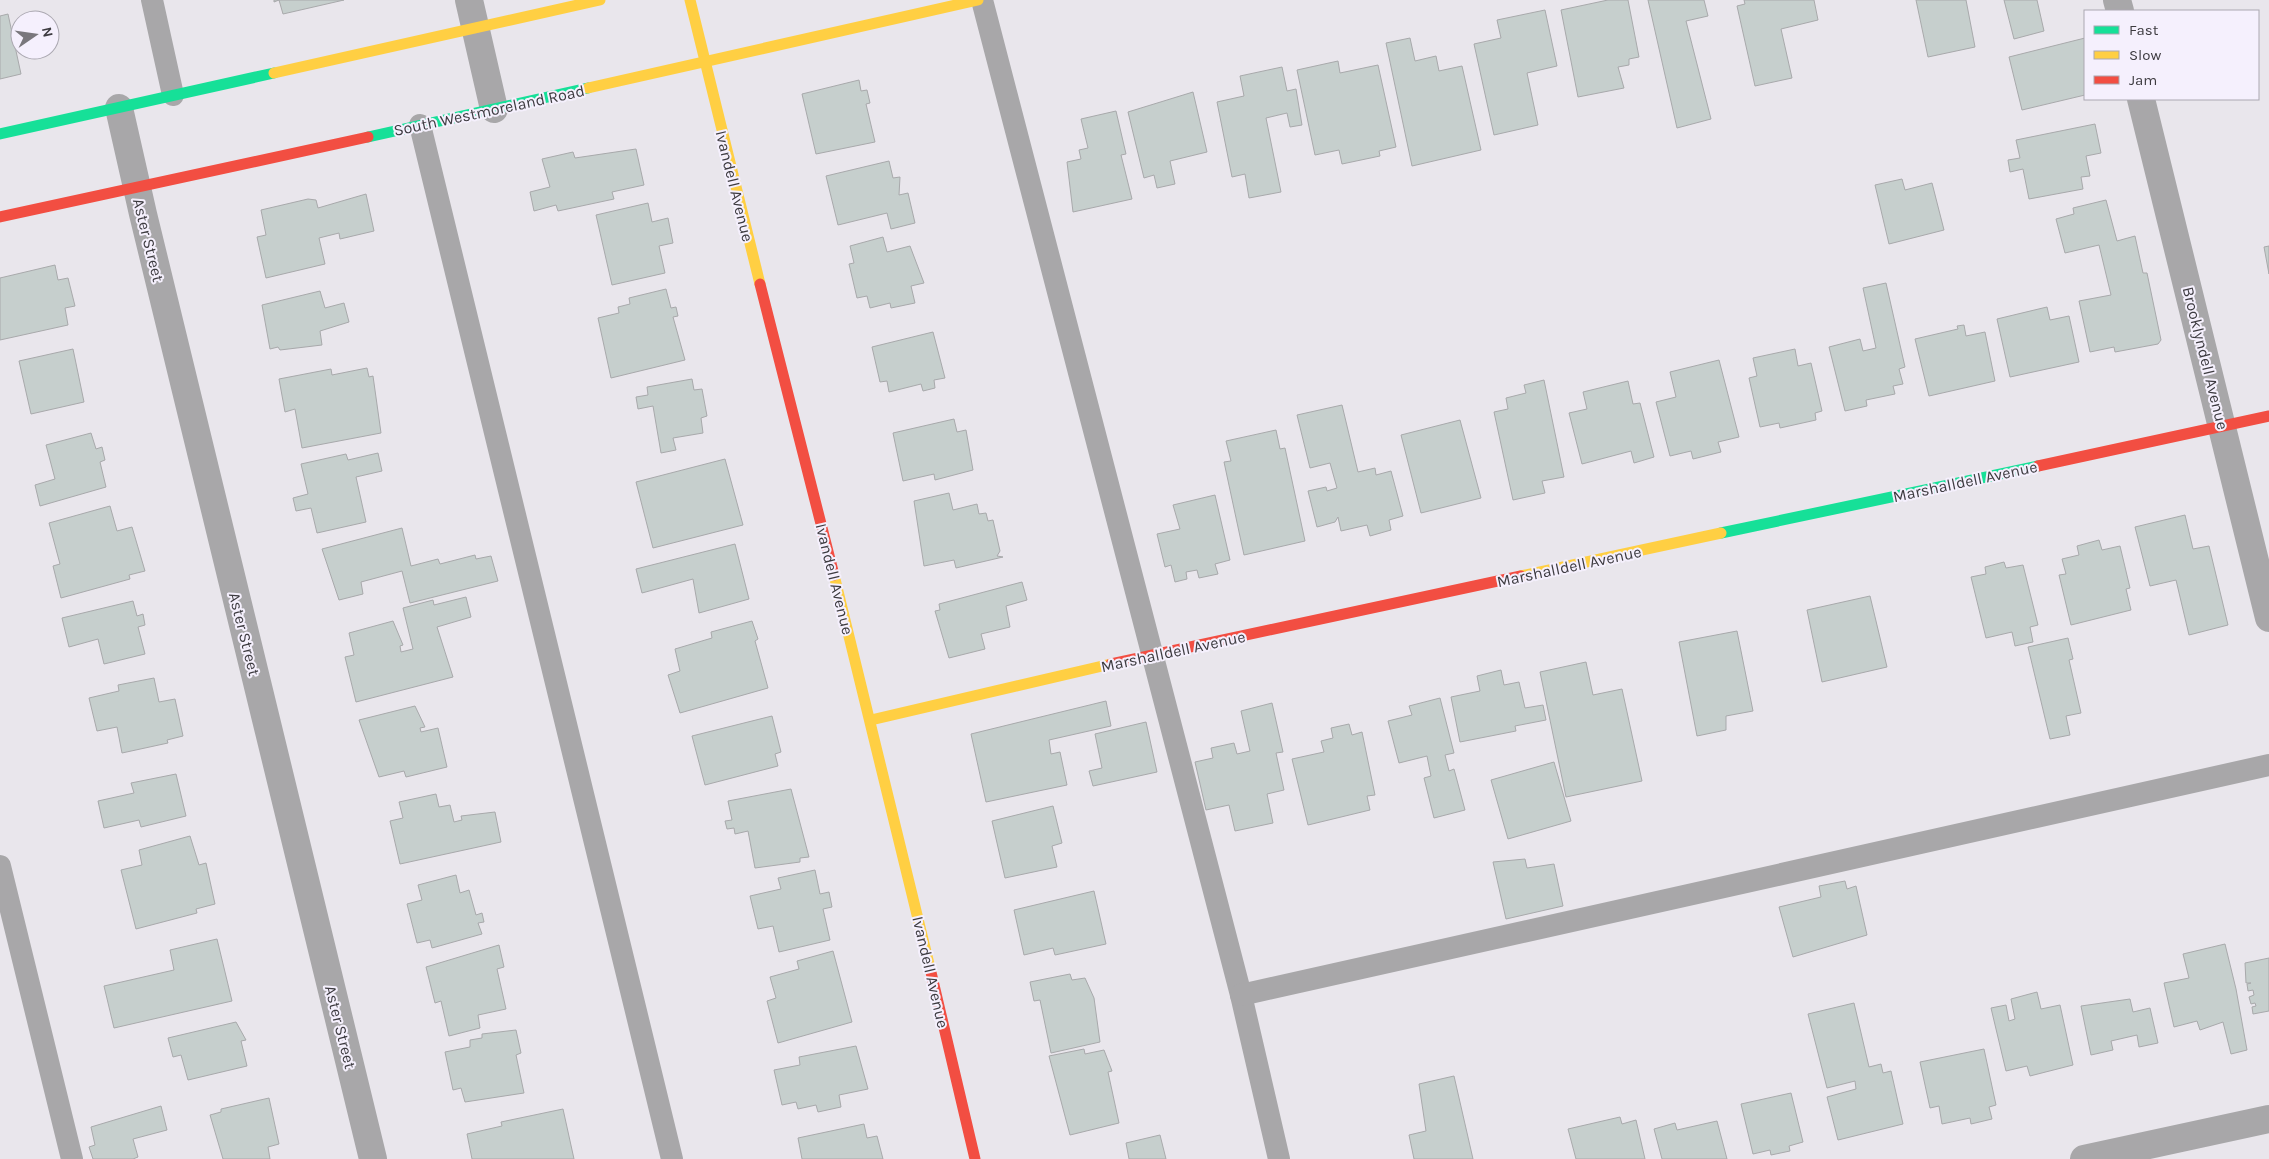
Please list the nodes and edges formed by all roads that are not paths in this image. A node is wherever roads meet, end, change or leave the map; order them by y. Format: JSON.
{"nodes":[{"id":1,"x":152,"y":0,"type":"edge"},
{"id":2,"x":469,"y":0,"type":"edge"},
{"id":3,"x":600,"y":0,"type":"edge"},
{"id":4,"x":690,"y":0,"type":"edge"},
{"id":5,"x":978,"y":0,"type":"edge"},
{"id":6,"x":982,"y":0,"type":"edge"},
{"id":7,"x":475,"y":28,"type":"junction"},
{"id":8,"x":704,"y":62,"type":"junction"},
{"id":9,"x":174,"y":96,"type":"junction"},
{"id":10,"x":2141,"y":100,"type":"edge"},
{"id":11,"x":119,"y":108,"type":"junction"},
{"id":12,"x":494,"y":109,"type":"junction"},
{"id":13,"x":420,"y":125,"type":"junction"},
{"id":14,"x":0,"y":134,"type":"edge"},
{"id":15,"x":136,"y":186,"type":"junction"},
{"id":16,"x":0,"y":217,"type":"edge"},
{"id":17,"x":2269,"y":416,"type":"edge"},
{"id":18,"x":2223,"y":427,"type":"junction"},
{"id":19,"x":2269,"y":618,"type":"edge"},
{"id":20,"x":1152,"y":655,"type":"junction"},
{"id":21,"x":871,"y":720,"type":"junction"},
{"id":22,"x":2269,"y":765,"type":"edge"},
{"id":23,"x":0,"y":866,"type":"edge"},
{"id":24,"x":1241,"y":995,"type":"junction"},
{"id":25,"x":2269,"y":1119,"type":"edge"},
{"id":26,"x":72,"y":1159,"type":"edge"},
{"id":27,"x":373,"y":1159,"type":"edge"},
{"id":28,"x":672,"y":1159,"type":"edge"},
{"id":29,"x":975,"y":1159,"type":"edge"},
{"id":30,"x":1279,"y":1159,"type":"edge"},
{"id":31,"x":2084,"y":1159,"type":"edge"}],
"edges":[{"from":1,"to":9,"type":"lane"},
{"from":2,"to":7,"type":"street"},
{"from":3,"to":7,"type":"street"},
{"from":4,"to":8,"type":"street","name":"Ivandell Avenue"},
{"from":5,"to":8,"type":"street","name":"South Westmoreland Road"},
{"from":6,"to":20,"type":"lane"},
{"from":7,"to":9,"type":"street"},
{"from":7,"to":12,"type":"street"},
{"from":8,"to":12,"type":"street","name":"South Westmoreland Road"},
{"from":8,"to":21,"type":"street","name":"Ivandell Avenue"},
{"from":9,"to":11,"type":"street"},
{"from":10,"to":18,"type":"street","name":"Brooklyndell Avenue"},
{"from":11,"to":14,"type":"street"},
{"from":11,"to":15,"type":"street","name":"Aster Street"},
{"from":12,"to":13,"type":"street","name":"South Westmoreland Road"},
{"from":13,"to":15,"type":"street","name":"South Westmoreland Road"},
{"from":13,"to":28,"type":"lane"},
{"from":15,"to":16,"type":"street","name":"South Westmoreland Road"},
{"from":15,"to":27,"type":"street","name":"Aster Street"},
{"from":17,"to":18,"type":"street","name":"Marshalldell Avenue"},
{"from":18,"to":19,"type":"street","name":"Brooklyndell Avenue"},
{"from":18,"to":20,"type":"street","name":"Marshalldell Avenue"},
{"from":20,"to":21,"type":"street","name":"Marshalldell Avenue"},
{"from":20,"to":24,"type":"lane"},
{"from":21,"to":29,"type":"street","name":"Ivandell Avenue"},
{"from":22,"to":24,"type":"lane"},
{"from":23,"to":26,"type":"lane"},
{"from":24,"to":30,"type":"lane"},
{"from":25,"to":31,"type":"street"}]}
